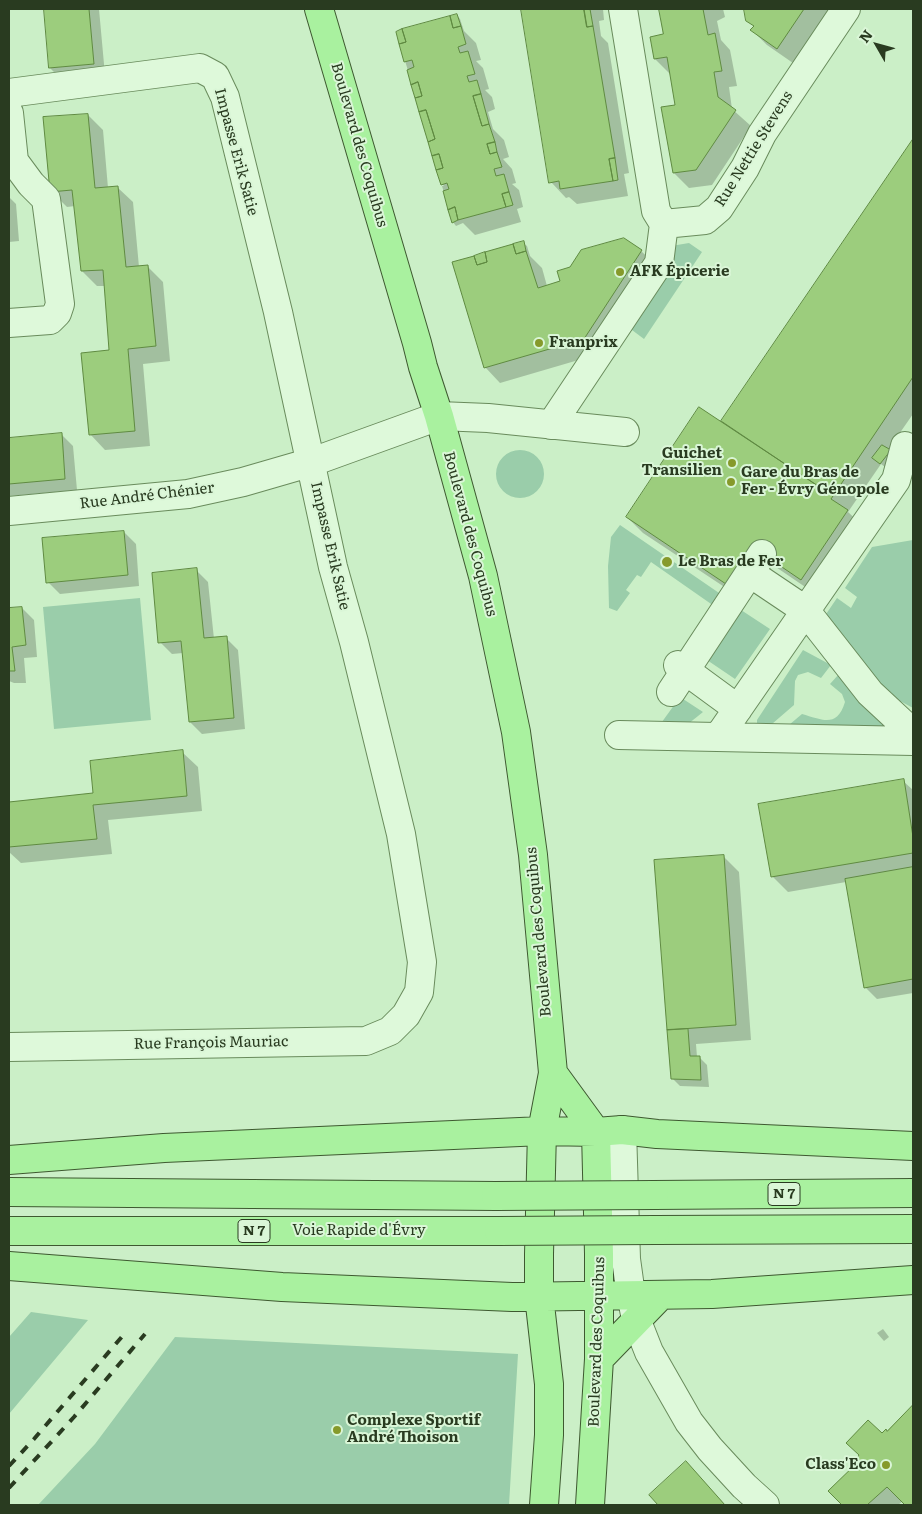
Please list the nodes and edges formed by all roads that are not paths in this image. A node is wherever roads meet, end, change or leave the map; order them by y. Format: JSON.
{"nodes":[{"id":1,"x":319,"y":9,"type":"edge"},
{"id":2,"x":623,"y":9,"type":"edge"},
{"id":3,"x":846,"y":9,"type":"edge"},
{"id":4,"x":9,"y":93,"type":"edge"},
{"id":5,"x":9,"y":113,"type":"edge"},
{"id":6,"x":664,"y":224,"type":"junction"},
{"id":7,"x":9,"y":323,"type":"edge"},
{"id":8,"x":438,"y":416,"type":"junction"},
{"id":9,"x":551,"y":425,"type":"junction"},
{"id":10,"x":625,"y":432,"type":"dead end"},
{"id":11,"x":905,"y":446,"type":"dead end"},
{"id":12,"x":312,"y":462,"type":"junction"},
{"id":13,"x":905,"y":486,"type":"edge"},
{"id":14,"x":9,"y":511,"type":"edge"},
{"id":15,"x":806,"y":610,"type":"junction"},
{"id":16,"x":738,"y":709,"type":"junction"},
{"id":17,"x":913,"y":733,"type":"edge"},
{"id":18,"x":619,"y":734,"type":"dead end"},
{"id":19,"x":719,"y":736,"type":"junction"},
{"id":20,"x":913,"y":740,"type":"edge"},
{"id":21,"x":406,"y":1016,"type":"joint"},
{"id":22,"x":9,"y":1047,"type":"edge"},
{"id":23,"x":553,"y":1073,"type":"junction"},
{"id":24,"x":542,"y":1131,"type":"junction"},
{"id":25,"x":609,"y":1131,"type":"junction"},
{"id":26,"x":913,"y":1146,"type":"edge"},
{"id":27,"x":9,"y":1160,"type":"edge"},
{"id":28,"x":9,"y":1192,"type":"edge"},
{"id":29,"x":913,"y":1193,"type":"edge"},
{"id":30,"x":913,"y":1229,"type":"edge"},
{"id":31,"x":9,"y":1231,"type":"edge"},
{"id":32,"x":9,"y":1266,"type":"edge"},
{"id":33,"x":913,"y":1280,"type":"edge"},
{"id":34,"x":600,"y":1295,"type":"junction"},
{"id":35,"x":539,"y":1296,"type":"junction"},
{"id":36,"x":634,"y":1307,"type":"junction"},
{"id":37,"x":599,"y":1359,"type":"junction"},
{"id":38,"x":544,"y":1505,"type":"edge"},
{"id":39,"x":590,"y":1505,"type":"edge"},
{"id":40,"x":765,"y":1505,"type":"edge"}],
"edges":[{"from":1,"to":8,"type":"main road","name":"Boulevard des Coquibus"},
{"from":2,"to":6,"type":"street"},
{"from":3,"to":6,"type":"street","name":"Rue Nettie Stevens"},
{"from":4,"to":12,"type":"street","name":"Impasse Erik Satie"},
{"from":5,"to":7,"type":"street"},
{"from":6,"to":9,"type":"street"},
{"from":8,"to":9,"type":"street"},
{"from":8,"to":12,"type":"street","name":"Rue André Chénier"},
{"from":8,"to":23,"type":"main road","name":"Boulevard des Coquibus"},
{"from":9,"to":10,"type":"street"},
{"from":11,"to":13,"type":"street"},
{"from":12,"to":14,"type":"street","name":"Rue André Chénier"},
{"from":12,"to":21,"type":"street","name":"Impasse Erik Satie"},
{"from":13,"to":15,"type":"street"},
{"from":15,"to":16,"type":"street"},
{"from":15,"to":16,"type":"street"},
{"from":15,"to":17,"type":"street"},
{"from":16,"to":19,"type":"street"},
{"from":18,"to":19,"type":"street"},
{"from":19,"to":20,"type":"street"},
{"from":21,"to":22,"type":"street","name":"Rue François Mauriac"},
{"from":23,"to":24,"type":"main road","name":"Boulevard des Coquibus"},
{"from":23,"to":25,"type":"main road"},
{"from":24,"to":25,"type":"main road"},
{"from":24,"to":27,"type":"main road"},
{"from":24,"to":35,"type":"main road","name":"Boulevard des Coquibus"},
{"from":25,"to":26,"type":"main road"},
{"from":25,"to":34,"type":"main road","name":"Boulevard des Coquibus"},
{"from":25,"to":36,"type":"street"},
{"from":28,"to":29,"type":"main road","number":"N 7","bridge":true},
{"from":30,"to":31,"type":"main road","name":"Voie Rapide d'Évry","number":"N 7","bridge":true},
{"from":32,"to":35,"type":"main road"},
{"from":33,"to":36,"type":"main road"},
{"from":34,"to":35,"type":"main road"},
{"from":34,"to":36,"type":"main road"},
{"from":34,"to":37,"type":"main road","name":"Boulevard des Coquibus"},
{"from":35,"to":38,"type":"main road","name":"Boulevard des Coquibus"},
{"from":36,"to":37,"type":"main road"},
{"from":36,"to":40,"type":"street"},
{"from":37,"to":39,"type":"main road","name":"Boulevard des Coquibus"}]}
